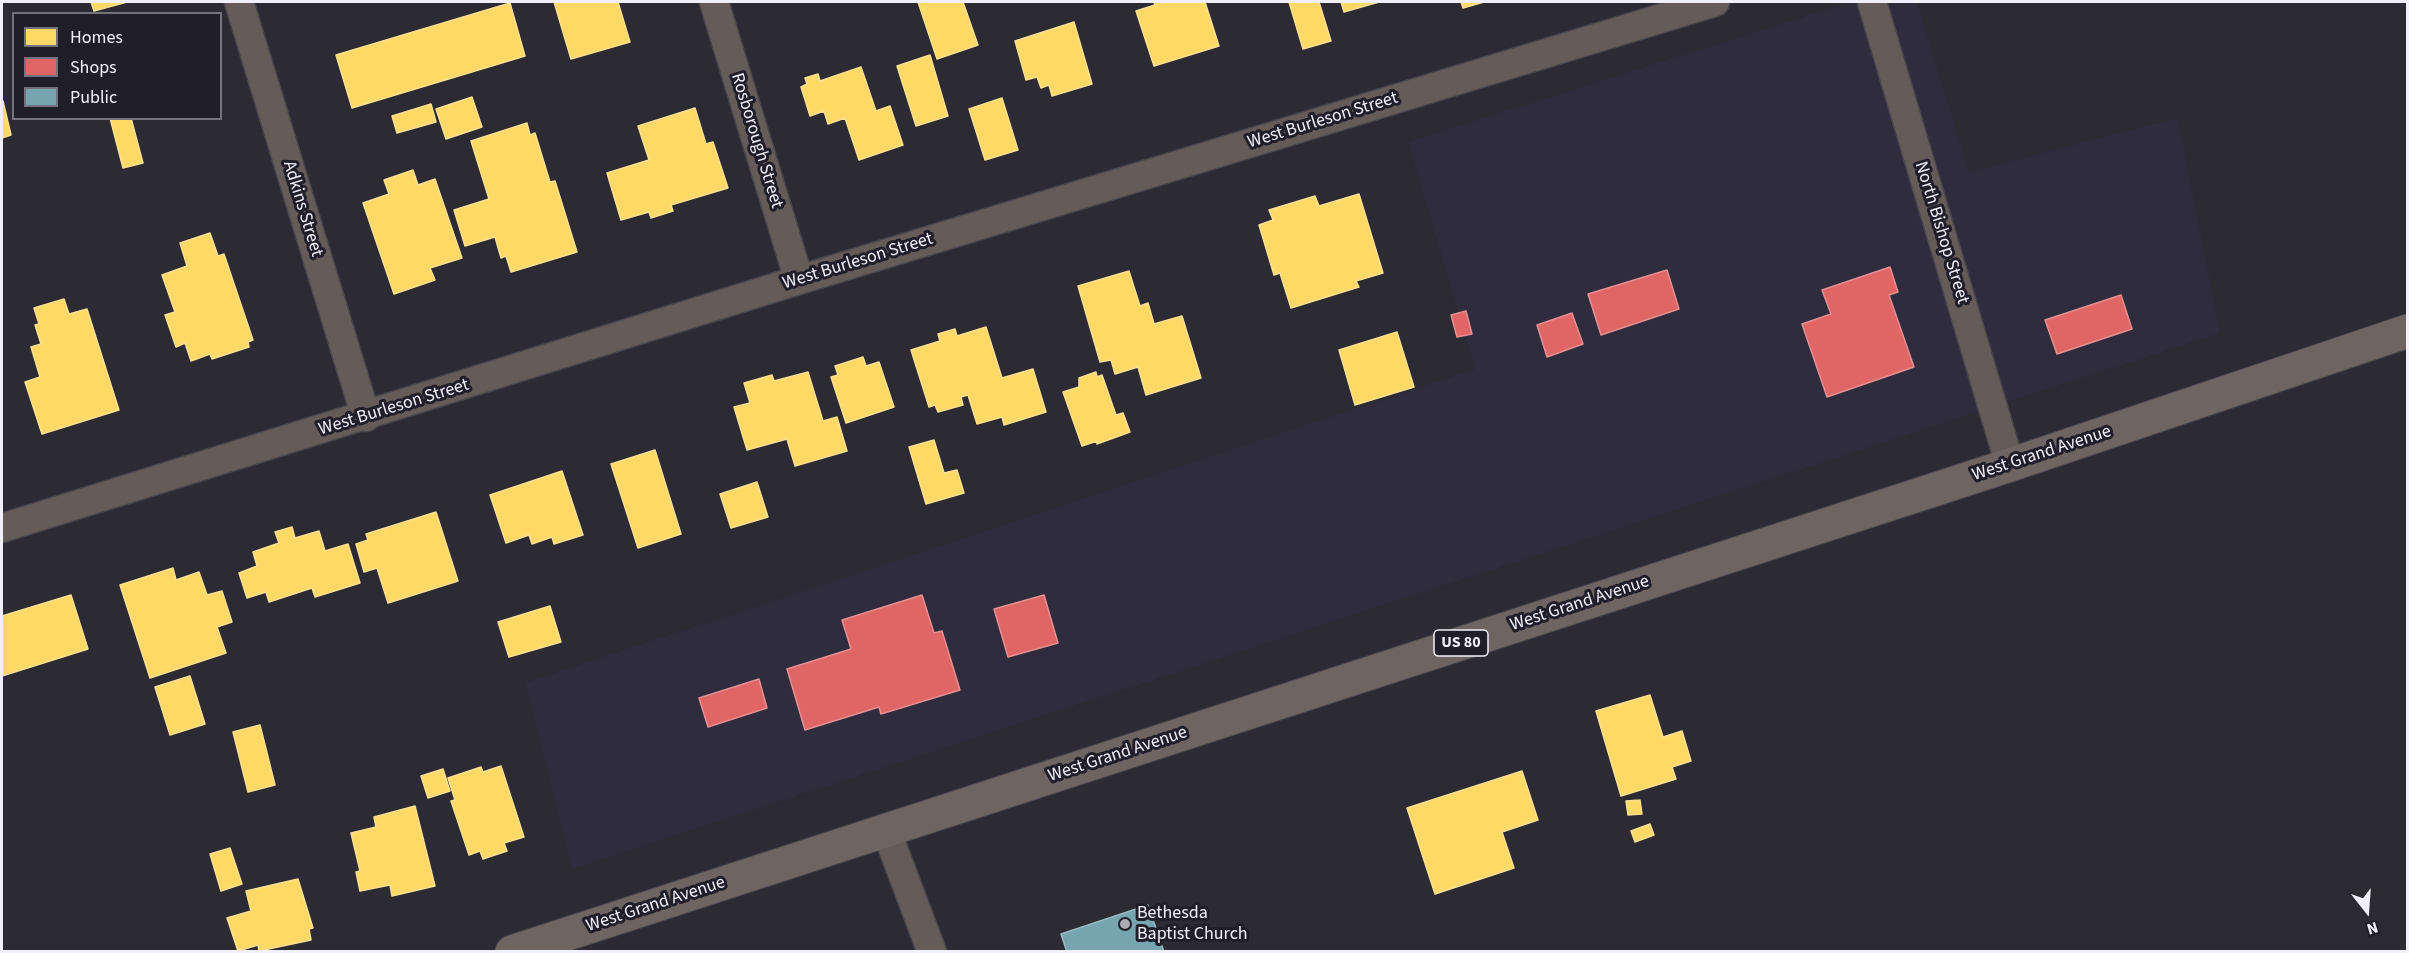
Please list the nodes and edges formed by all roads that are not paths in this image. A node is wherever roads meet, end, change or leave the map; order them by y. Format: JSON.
{"nodes":[{"id":1,"x":239,"y":2,"type":"edge"},
{"id":2,"x":714,"y":2,"type":"edge"},
{"id":3,"x":1715,"y":2,"type":"edge"},
{"id":4,"x":1872,"y":2,"type":"edge"},
{"id":5,"x":799,"y":280,"type":"junction"},
{"id":6,"x":2408,"y":331,"type":"edge"},
{"id":7,"x":366,"y":417,"type":"junction"},
{"id":8,"x":2010,"y":465,"type":"junction"},
{"id":9,"x":2,"y":528,"type":"edge"},
{"id":10,"x":886,"y":830,"type":"junction"},
{"id":11,"x":512,"y":951,"type":"edge"},
{"id":12,"x":932,"y":951,"type":"edge"}],
"edges":[{"from":1,"to":7,"type":"street","name":"Adkins Street"},
{"from":2,"to":5,"type":"street","name":"Rosborough Street"},
{"from":3,"to":5,"type":"street","name":"West Burleson Street"},
{"from":4,"to":8,"type":"street","name":"North Bishop Street"},
{"from":5,"to":7,"type":"street","name":"West Burleson Street"},
{"from":6,"to":8,"type":"highway","name":"West Grand Avenue","number":"US 80"},
{"from":7,"to":9,"type":"street","name":"West Burleson Street"},
{"from":8,"to":10,"type":"highway","name":"West Grand Avenue","number":"US 80"},
{"from":10,"to":11,"type":"highway","name":"West Grand Avenue","number":"US 80"},
{"from":10,"to":12,"type":"street"}]}
